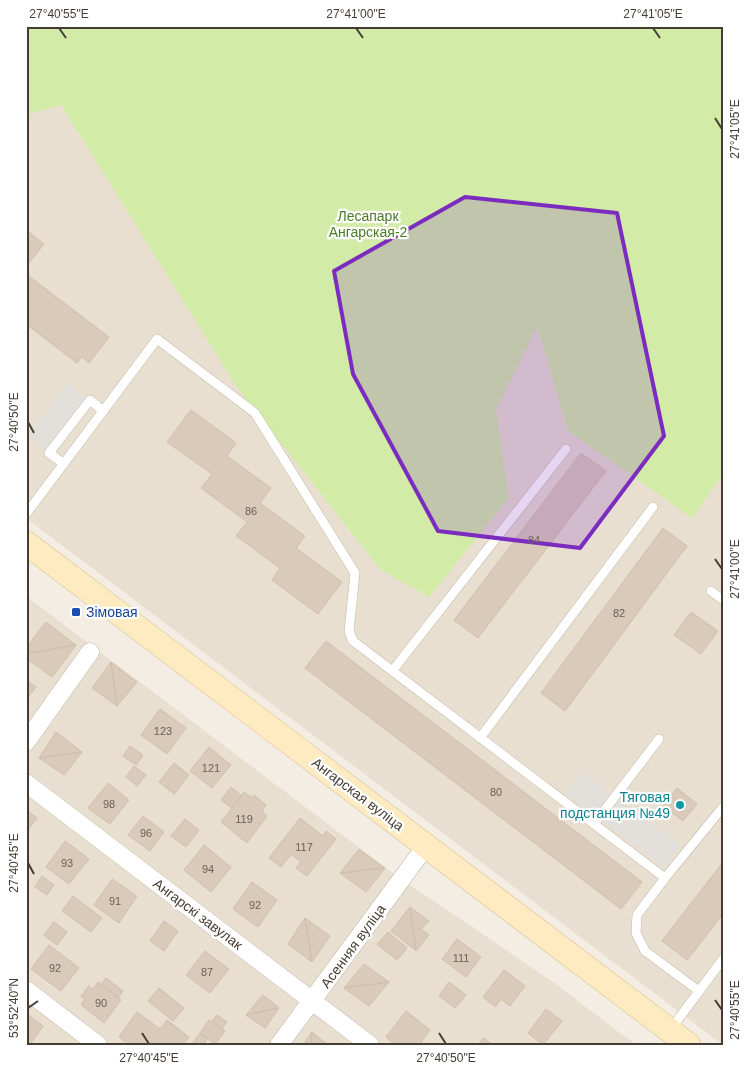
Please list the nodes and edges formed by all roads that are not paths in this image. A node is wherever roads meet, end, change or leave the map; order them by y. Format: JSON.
{"nodes":[{"id":1,"x":103,"y":411,"type":"junction"},
{"id":2,"x":566,"y":449,"type":"dead end"},
{"id":3,"x":64,"y":464,"type":"junction"},
{"id":4,"x":653,"y":507,"type":"dead end"},
{"id":5,"x":26,"y":514,"type":"edge"},
{"id":6,"x":26,"y":543,"type":"edge"},
{"id":7,"x":711,"y":591,"type":"dead end"},
{"id":8,"x":723,"y":600,"type":"edge"},
{"id":9,"x":90,"y":652,"type":"dead end"},
{"id":10,"x":393,"y":670,"type":"junction"},
{"id":11,"x":480,"y":738,"type":"junction"},
{"id":12,"x":659,"y":739,"type":"dead end"},
{"id":13,"x":26,"y":742,"type":"edge"},
{"id":14,"x":26,"y":783,"type":"edge"},
{"id":15,"x":723,"y":807,"type":"edge"},
{"id":16,"x":594,"y":824,"type":"junction"},
{"id":17,"x":426,"y":846,"type":"junction"},
{"id":18,"x":665,"y":878,"type":"junction"},
{"id":19,"x":723,"y":959,"type":"edge"},
{"id":20,"x":26,"y":990,"type":"edge"},
{"id":21,"x":699,"y":991,"type":"junction"},
{"id":22,"x":313,"y":1001,"type":"junction"},
{"id":23,"x":671,"y":1030,"type":"junction"},
{"id":24,"x":98,"y":1045,"type":"edge"},
{"id":25,"x":279,"y":1045,"type":"edge"},
{"id":26,"x":370,"y":1045,"type":"edge"},
{"id":27,"x":690,"y":1045,"type":"edge"}],
"edges":[{"from":1,"to":3,"type":"lane"},
{"from":1,"to":3,"type":"lane"},
{"from":1,"to":10,"type":"lane"},
{"from":2,"to":10,"type":"lane"},
{"from":3,"to":5,"type":"lane"},
{"from":4,"to":11,"type":"lane"},
{"from":6,"to":17,"type":"main road","name":"Ангарская вуліца"},
{"from":7,"to":8,"type":"lane"},
{"from":9,"to":13,"type":"street"},
{"from":10,"to":11,"type":"lane"},
{"from":11,"to":16,"type":"lane"},
{"from":12,"to":16,"type":"lane"},
{"from":14,"to":22,"type":"street","name":"Ангарскі завулак"},
{"from":15,"to":18,"type":"lane"},
{"from":16,"to":18,"type":"lane"},
{"from":17,"to":22,"type":"street","name":"Асенняя вуліца"},
{"from":17,"to":23,"type":"main road","name":"Ангарская вуліца"},
{"from":18,"to":21,"type":"lane"},
{"from":19,"to":21,"type":"lane"},
{"from":20,"to":24,"type":"street"},
{"from":21,"to":23,"type":"lane"},
{"from":22,"to":25,"type":"street","name":"Асенняя вуліца"},
{"from":22,"to":26,"type":"street","name":"Ангарскі завулак"},
{"from":23,"to":27,"type":"main road","name":"Ангарская вуліца"}]}
